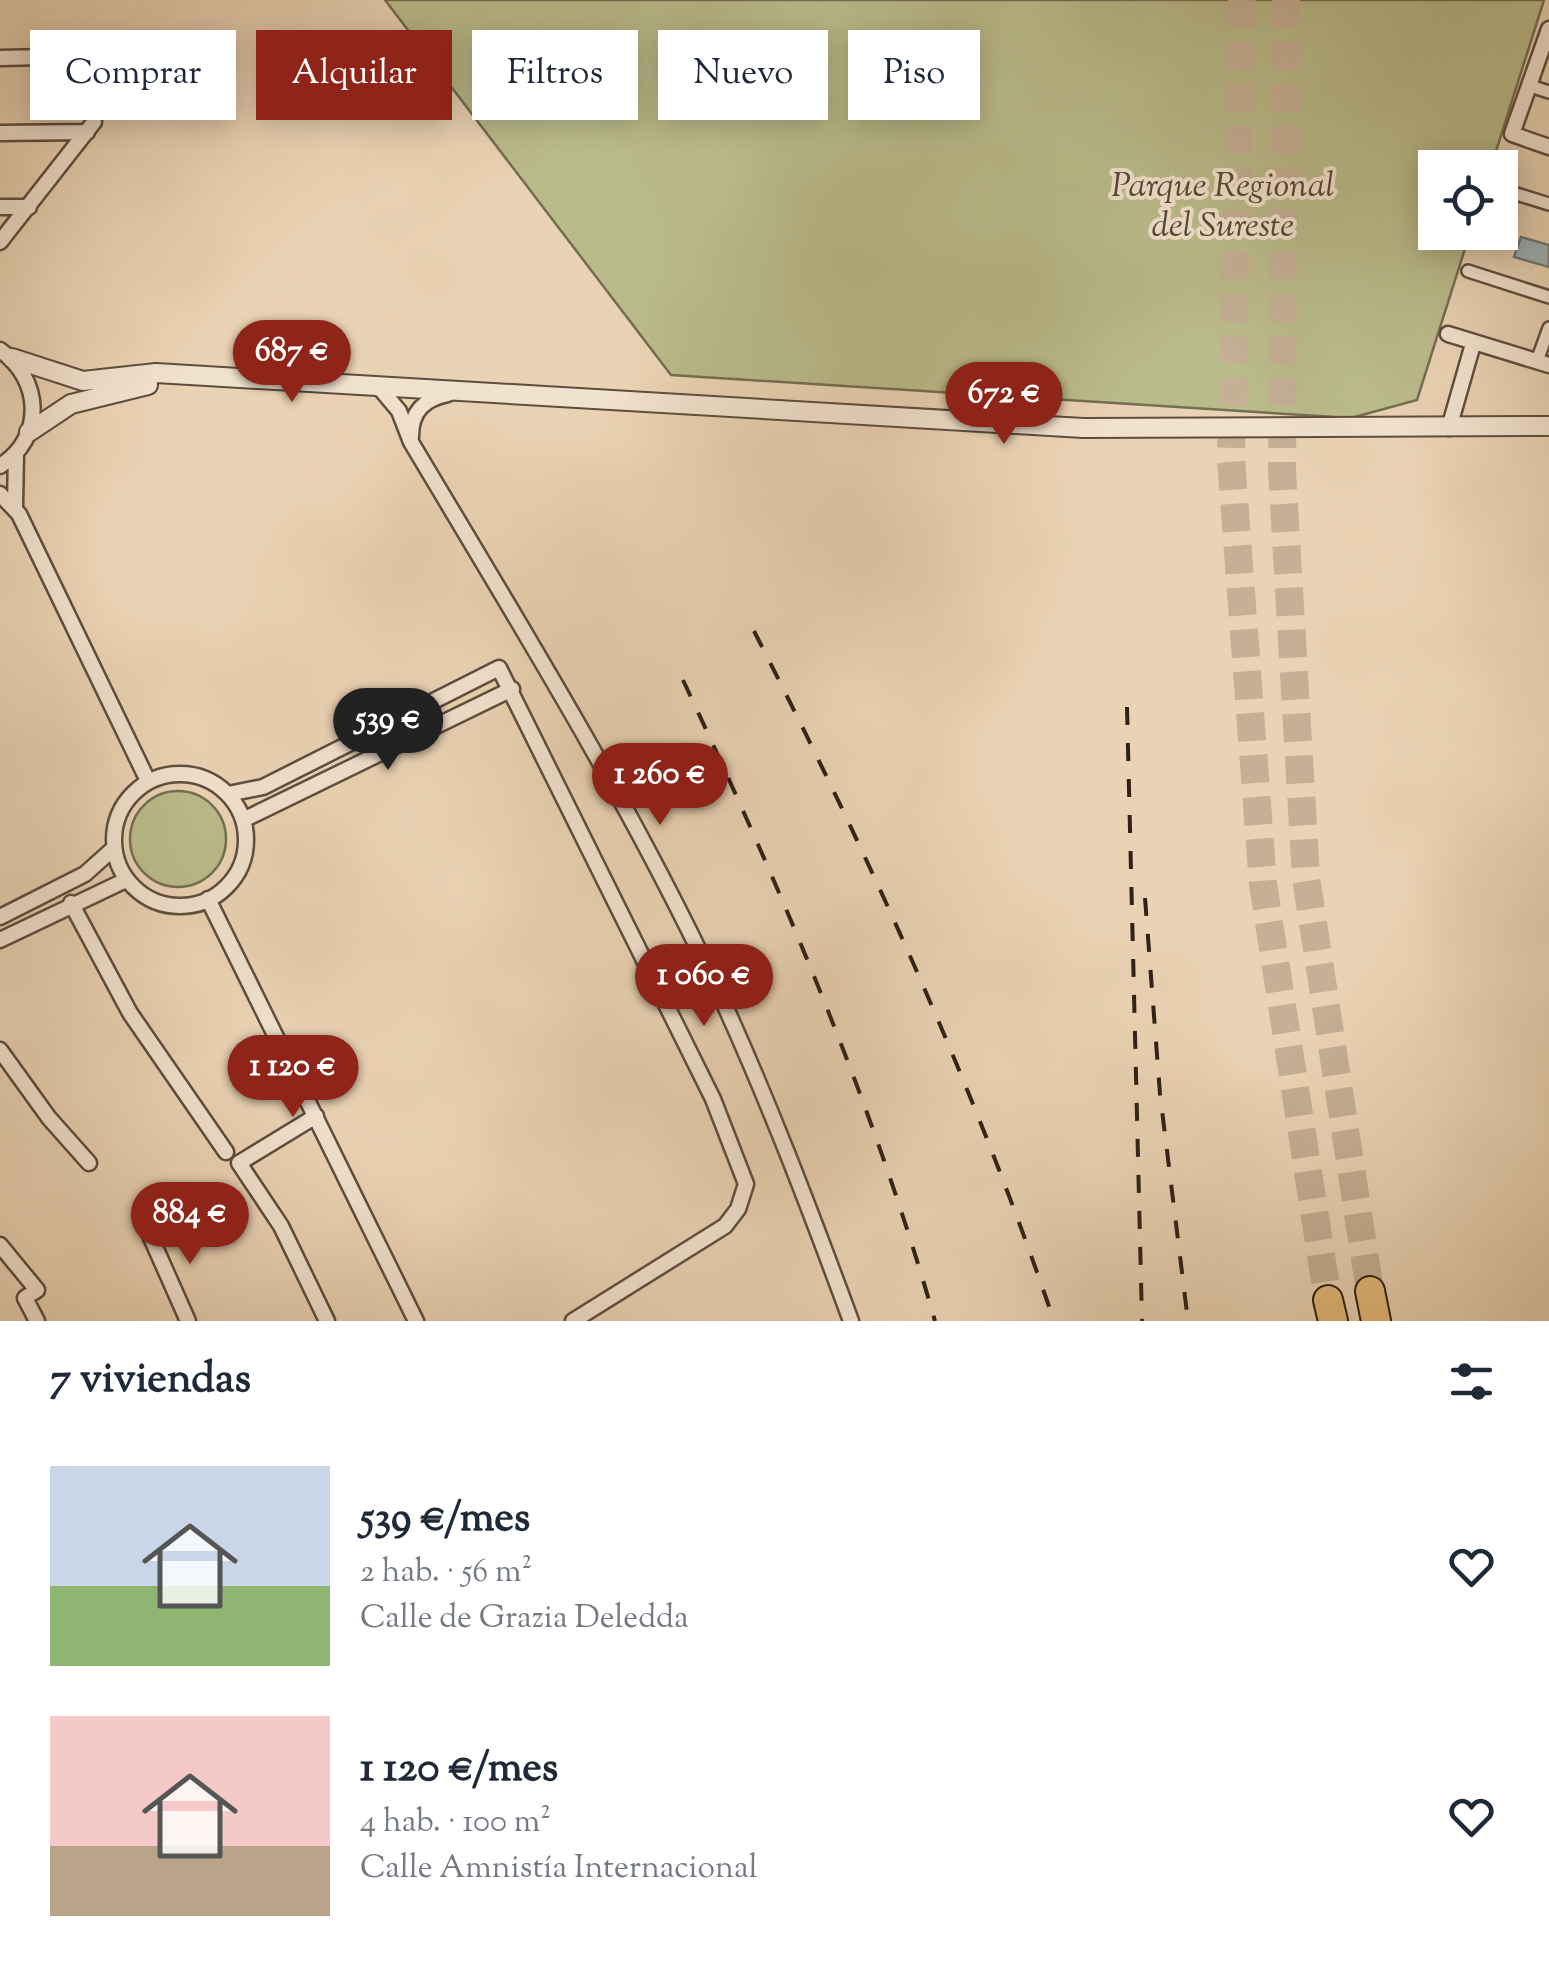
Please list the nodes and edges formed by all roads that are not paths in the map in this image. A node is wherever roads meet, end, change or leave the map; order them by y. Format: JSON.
{"nodes":[{"id":1,"x":1549,"y":29,"type":"edge"},
{"id":2,"x":0,"y":58,"type":"edge"},
{"id":3,"x":1530,"y":86,"type":"junction"},
{"id":4,"x":1549,"y":92,"type":"edge"},
{"id":5,"x":87,"y":132,"type":"junction"},
{"id":6,"x":0,"y":134,"type":"edge"},
{"id":7,"x":1549,"y":146,"type":"edge"},
{"id":8,"x":1518,"y":195,"type":"edge"},
{"id":9,"x":1549,"y":204,"type":"edge"},
{"id":10,"x":28,"y":207,"type":"junction"},
{"id":11,"x":0,"y":208,"type":"edge"},
{"id":12,"x":0,"y":242,"type":"edge"},
{"id":13,"x":1468,"y":271,"type":"dead end"},
{"id":14,"x":1549,"y":298,"type":"edge"},
{"id":15,"x":1549,"y":328,"type":"edge"},
{"id":16,"x":1448,"y":334,"type":"dead end"},
{"id":17,"x":1473,"y":344,"type":"junction"},
{"id":18,"x":6,"y":354,"type":"edge"},
{"id":19,"x":1543,"y":363,"type":"edge"},
{"id":20,"x":208,"y":376,"type":"junction"},
{"id":21,"x":378,"y":386,"type":"junction"},
{"id":22,"x":462,"y":390,"type":"junction"},
{"id":23,"x":1549,"y":426,"type":"edge"},
{"id":24,"x":1449,"y":428,"type":"junction"},
{"id":25,"x":29,"y":432,"type":"junction"},
{"id":26,"x":412,"y":442,"type":"junction"},
{"id":27,"x":16,"y":454,"type":"junction"},
{"id":28,"x":0,"y":466,"type":"edge"},
{"id":29,"x":0,"y":494,"type":"edge"},
{"id":30,"x":15,"y":506,"type":"junction"},
{"id":31,"x":512,"y":689,"type":"junction"},
{"id":32,"x":148,"y":781,"type":"junction"},
{"id":33,"x":228,"y":794,"type":"junction"},
{"id":34,"x":244,"y":820,"type":"junction"},
{"id":35,"x":114,"y":848,"type":"junction"},
{"id":36,"x":126,"y":880,"type":"junction"},
{"id":37,"x":208,"y":900,"type":"junction"},
{"id":38,"x":72,"y":903,"type":"junction"},
{"id":39,"x":0,"y":917,"type":"edge"},
{"id":40,"x":0,"y":940,"type":"edge"},
{"id":41,"x":0,"y":1050,"type":"edge"},
{"id":42,"x":316,"y":1116,"type":"junction"},
{"id":43,"x":226,"y":1152,"type":"dead end"},
{"id":44,"x":89,"y":1162,"type":"dead end"},
{"id":45,"x":148,"y":1231,"type":"dead end"},
{"id":46,"x":0,"y":1245,"type":"edge"},
{"id":47,"x":1370,"y":1291,"type":"tunnel mouth"},
{"id":48,"x":37,"y":1321,"type":"edge"},
{"id":49,"x":188,"y":1321,"type":"edge"},
{"id":50,"x":327,"y":1321,"type":"edge"},
{"id":51,"x":416,"y":1321,"type":"edge"},
{"id":52,"x":573,"y":1321,"type":"edge"},
{"id":53,"x":852,"y":1321,"type":"edge"},
{"id":54,"x":1376,"y":1321,"type":"edge"}],
"edges":[{"from":1,"to":3,"type":"street"},
{"from":2,"to":5,"type":"street"},
{"from":3,"to":4,"type":"street"},
{"from":3,"to":7,"type":"street"},
{"from":5,"to":6,"type":"street"},
{"from":5,"to":10,"type":"street"},
{"from":8,"to":9,"type":"street"},
{"from":10,"to":11,"type":"street"},
{"from":10,"to":12,"type":"street"},
{"from":13,"to":14,"type":"street"},
{"from":15,"to":19,"type":"street"},
{"from":16,"to":17,"type":"street"},
{"from":17,"to":19,"type":"street"},
{"from":17,"to":24,"type":"street"},
{"from":18,"to":20,"type":"street"},
{"from":18,"to":25,"type":"street"},
{"from":20,"to":21,"type":"street"},
{"from":20,"to":25,"type":"street"},
{"from":21,"to":22,"type":"street"},
{"from":21,"to":26,"type":"street"},
{"from":22,"to":24,"type":"street"},
{"from":22,"to":26,"type":"street"},
{"from":23,"to":24,"type":"street"},
{"from":25,"to":27,"type":"street"},
{"from":26,"to":53,"type":"street"},
{"from":27,"to":28,"type":"street"},
{"from":27,"to":30,"type":"street"},
{"from":29,"to":30,"type":"street"},
{"from":30,"to":32,"type":"street"},
{"from":31,"to":33,"type":"street"},
{"from":31,"to":34,"type":"street"},
{"from":31,"to":52,"type":"street"},
{"from":32,"to":33,"type":"street"},
{"from":32,"to":35,"type":"street"},
{"from":33,"to":34,"type":"street"},
{"from":34,"to":37,"type":"street"},
{"from":35,"to":36,"type":"street"},
{"from":35,"to":39,"type":"street"},
{"from":36,"to":37,"type":"street"},
{"from":36,"to":38,"type":"street"},
{"from":37,"to":42,"type":"street"},
{"from":38,"to":40,"type":"street"},
{"from":38,"to":43,"type":"street"},
{"from":41,"to":44,"type":"street"},
{"from":42,"to":50,"type":"street"},
{"from":42,"to":51,"type":"street"},
{"from":45,"to":49,"type":"street"},
{"from":46,"to":48,"type":"street"},
{"from":47,"to":54,"type":"highway"}]}
